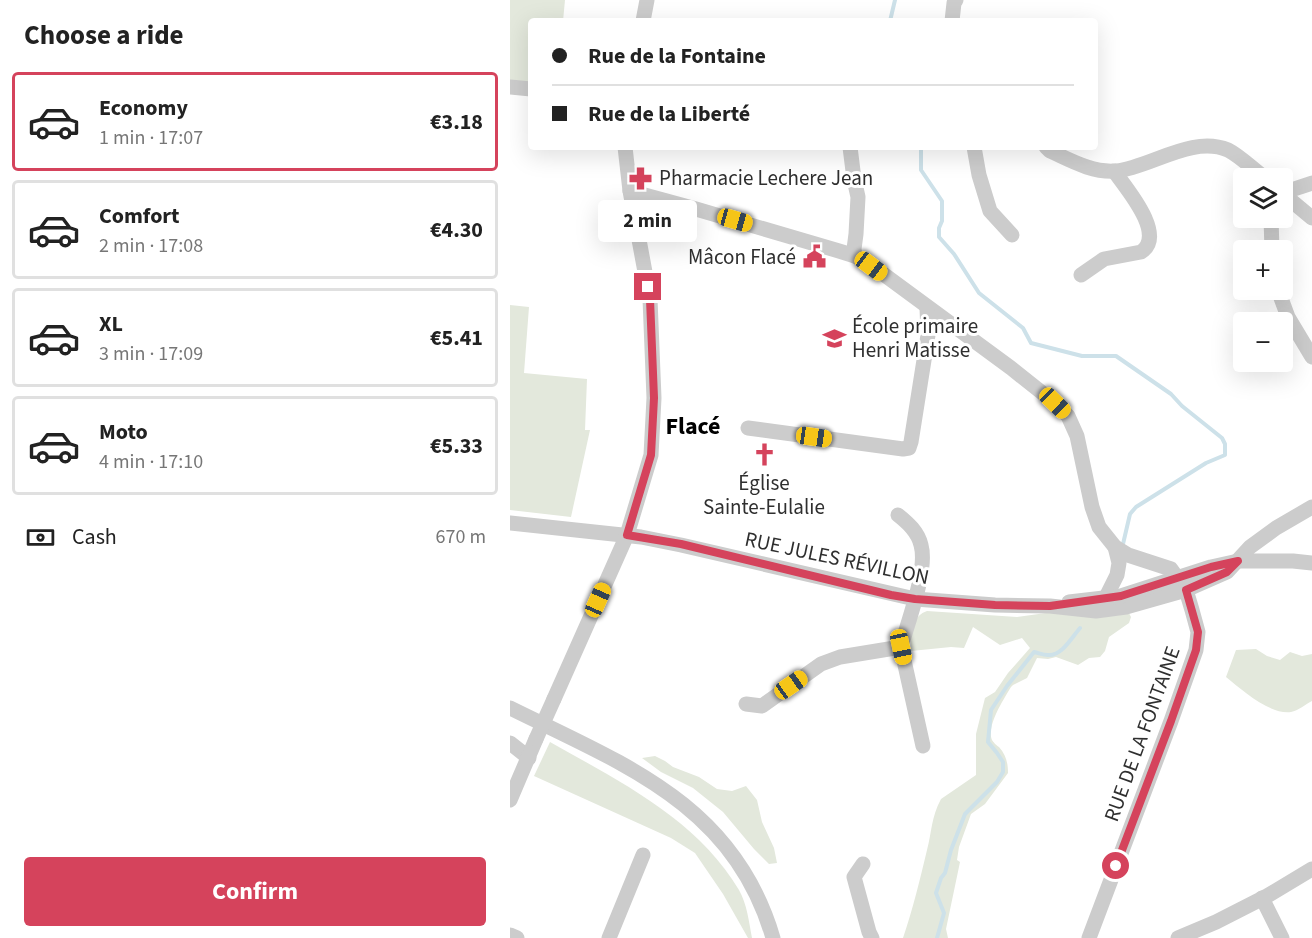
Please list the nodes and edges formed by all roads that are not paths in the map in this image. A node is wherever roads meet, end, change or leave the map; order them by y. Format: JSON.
{"nodes":[{"id":1,"x":646,"y":0,"type":"edge"},
{"id":2,"x":956,"y":0,"type":"edge"},
{"id":3,"x":643,"y":18,"type":"edge"},
{"id":4,"x":952,"y":18,"type":"edge"},
{"id":5,"x":510,"y":87,"type":"edge"},
{"id":6,"x":528,"y":89,"type":"edge"},
{"id":7,"x":624,"y":150,"type":"edge"},
{"id":8,"x":850,"y":150,"type":"edge"},
{"id":9,"x":975,"y":150,"type":"edge"},
{"id":10,"x":1050,"y":150,"type":"edge"},
{"id":11,"x":1252,"y":168,"type":"edge"},
{"id":12,"x":1114,"y":171,"type":"junction"},
{"id":13,"x":1312,"y":183,"type":"edge"},
{"id":14,"x":1293,"y":189,"type":"edge"},
{"id":15,"x":630,"y":191,"type":"junction"},
{"id":16,"x":1293,"y":202,"type":"edge"},
{"id":17,"x":1312,"y":218,"type":"edge"},
{"id":18,"x":1012,"y":235,"type":"dead end"},
{"id":19,"x":855,"y":256,"type":"junction"},
{"id":20,"x":1081,"y":275,"type":"dead end"},
{"id":21,"x":1282,"y":300,"type":"edge"},
{"id":22,"x":927,"y":308,"type":"junction"},
{"id":23,"x":1312,"y":357,"type":"edge"},
{"id":24,"x":748,"y":428,"type":"dead end"},
{"id":25,"x":1312,"y":507,"type":"edge"},
{"id":26,"x":898,"y":515,"type":"dead end"},
{"id":27,"x":510,"y":523,"type":"edge"},
{"id":28,"x":627,"y":535,"type":"junction"},
{"id":29,"x":1115,"y":547,"type":"junction"},
{"id":30,"x":1238,"y":561,"type":"junction"},
{"id":31,"x":1312,"y":563,"type":"edge"},
{"id":32,"x":1182,"y":583,"type":"junction"},
{"id":33,"x":1106,"y":597,"type":"junction"},
{"id":34,"x":915,"y":599,"type":"junction"},
{"id":35,"x":1050,"y":606,"type":"junction"},
{"id":36,"x":901,"y":647,"type":"junction"},
{"id":37,"x":746,"y":704,"type":"dead end"},
{"id":38,"x":510,"y":708,"type":"edge"},
{"id":39,"x":510,"y":743,"type":"edge"},
{"id":40,"x":923,"y":746,"type":"dead end"},
{"id":41,"x":529,"y":758,"type":"junction"},
{"id":42,"x":510,"y":800,"type":"edge"},
{"id":43,"x":644,"y":855,"type":"dead end"},
{"id":44,"x":863,"y":864,"type":"dead end"},
{"id":45,"x":1312,"y":869,"type":"edge"},
{"id":46,"x":1262,"y":898,"type":"junction"},
{"id":47,"x":510,"y":935,"type":"edge"},
{"id":48,"x":517,"y":938,"type":"edge"},
{"id":49,"x":609,"y":938,"type":"edge"},
{"id":50,"x":773,"y":938,"type":"edge"},
{"id":51,"x":872,"y":938,"type":"edge"},
{"id":52,"x":1089,"y":938,"type":"edge"},
{"id":53,"x":1178,"y":938,"type":"edge"},
{"id":54,"x":1282,"y":938,"type":"edge"}],
"edges":[{"from":1,"to":3,"type":"street"},
{"from":2,"to":4,"type":"street"},
{"from":5,"to":6,"type":"street"},
{"from":7,"to":15,"type":"street"},
{"from":8,"to":19,"type":"street"},
{"from":9,"to":18,"type":"street"},
{"from":10,"to":12,"type":"street"},
{"from":11,"to":12,"type":"street"},
{"from":12,"to":20,"type":"street"},
{"from":13,"to":14,"type":"street"},
{"from":15,"to":19,"type":"street"},
{"from":15,"to":28,"type":"street"},
{"from":16,"to":17,"type":"street"},
{"from":19,"to":22,"type":"street"},
{"from":21,"to":23,"type":"street"},
{"from":22,"to":24,"type":"street"},
{"from":22,"to":29,"type":"street"},
{"from":25,"to":30,"type":"street"},
{"from":26,"to":34,"type":"street"},
{"from":27,"to":28,"type":"street","name":"RUE JULES RÉVILLON"},
{"from":28,"to":34,"type":"street","name":"RUE JULES RÉVILLON"},
{"from":28,"to":41,"type":"street","bridge":true},
{"from":29,"to":32,"type":"street"},
{"from":29,"to":33,"type":"street"},
{"from":30,"to":31,"type":"street","name":"RUE JULES RÉVILLON"},
{"from":30,"to":32,"type":"street","name":"RUE JULES RÉVILLON"},
{"from":32,"to":33,"type":"street","name":"RUE JULES RÉVILLON"},
{"from":32,"to":35,"type":"street","name":"RUE JULES RÉVILLON"},
{"from":32,"to":52,"type":"street","name":"RUE DE LA FONTAINE"},
{"from":33,"to":35,"type":"street","name":"RUE JULES RÉVILLON"},
{"from":34,"to":35,"type":"street","name":"RUE JULES RÉVILLON"},
{"from":34,"to":36,"type":"street"},
{"from":36,"to":37,"type":"street"},
{"from":36,"to":40,"type":"street"},
{"from":38,"to":50,"type":"street"},
{"from":39,"to":41,"type":"street"},
{"from":41,"to":42,"type":"street"},
{"from":43,"to":49,"type":"street"},
{"from":44,"to":51,"type":"street"},
{"from":45,"to":46,"type":"street"},
{"from":46,"to":53,"type":"street"},
{"from":46,"to":54,"type":"street"},
{"from":47,"to":48,"type":"street"}]}
